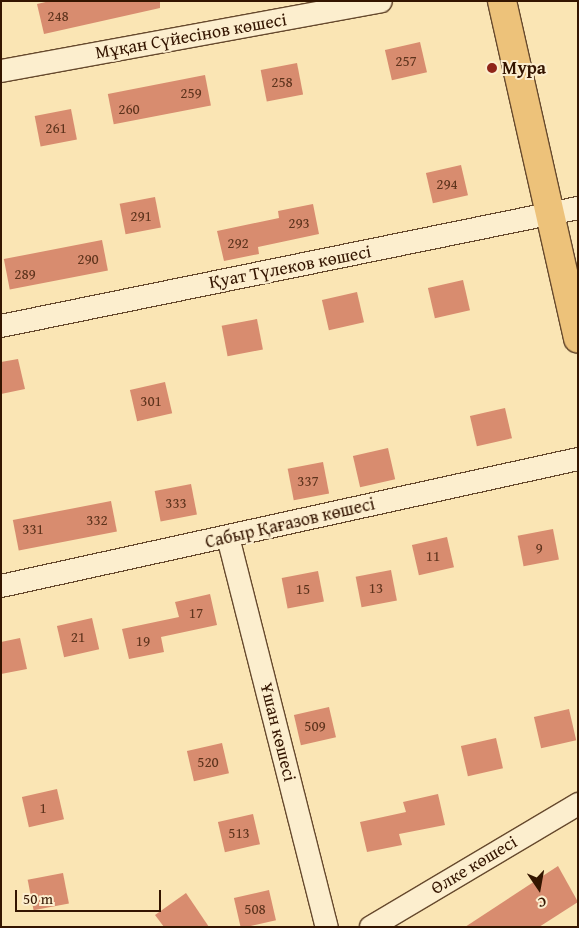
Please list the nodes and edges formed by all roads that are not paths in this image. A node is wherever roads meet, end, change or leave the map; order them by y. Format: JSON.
{"nodes":[{"id":1,"x":381,"y":1,"type":"edge"},
{"id":2,"x":502,"y":1,"type":"edge"},
{"id":3,"x":1,"y":71,"type":"edge"},
{"id":4,"x":578,"y":208,"type":"edge"},
{"id":5,"x":550,"y":214,"type":"junction"},
{"id":6,"x":1,"y":326,"type":"edge"},
{"id":7,"x":578,"y":339,"type":"edge"},
{"id":8,"x":578,"y":459,"type":"edge"},
{"id":9,"x":228,"y":537,"type":"junction"},
{"id":10,"x":1,"y":586,"type":"edge"},
{"id":11,"x":578,"y":804,"type":"edge"},
{"id":12,"x":327,"y":927,"type":"edge"},
{"id":13,"x":370,"y":927,"type":"edge"}],
"edges":[{"from":1,"to":3,"type":"street","name":"Мұқан Сүйесінов көшесі"},
{"from":2,"to":5,"type":"main road"},
{"from":4,"to":5,"type":"street","name":"Қуат Түлеков көшесі"},
{"from":5,"to":6,"type":"street","name":"Қуат Түлеков көшесі"},
{"from":5,"to":7,"type":"main road"},
{"from":8,"to":9,"type":"street","name":"Сабыр Қағазов көшесі"},
{"from":9,"to":10,"type":"street","name":"Сабыр Қағазов көшесі"},
{"from":9,"to":12,"type":"street","name":"Ұшан көшесі"},
{"from":11,"to":13,"type":"street","name":"Өлке көшесі"}]}
